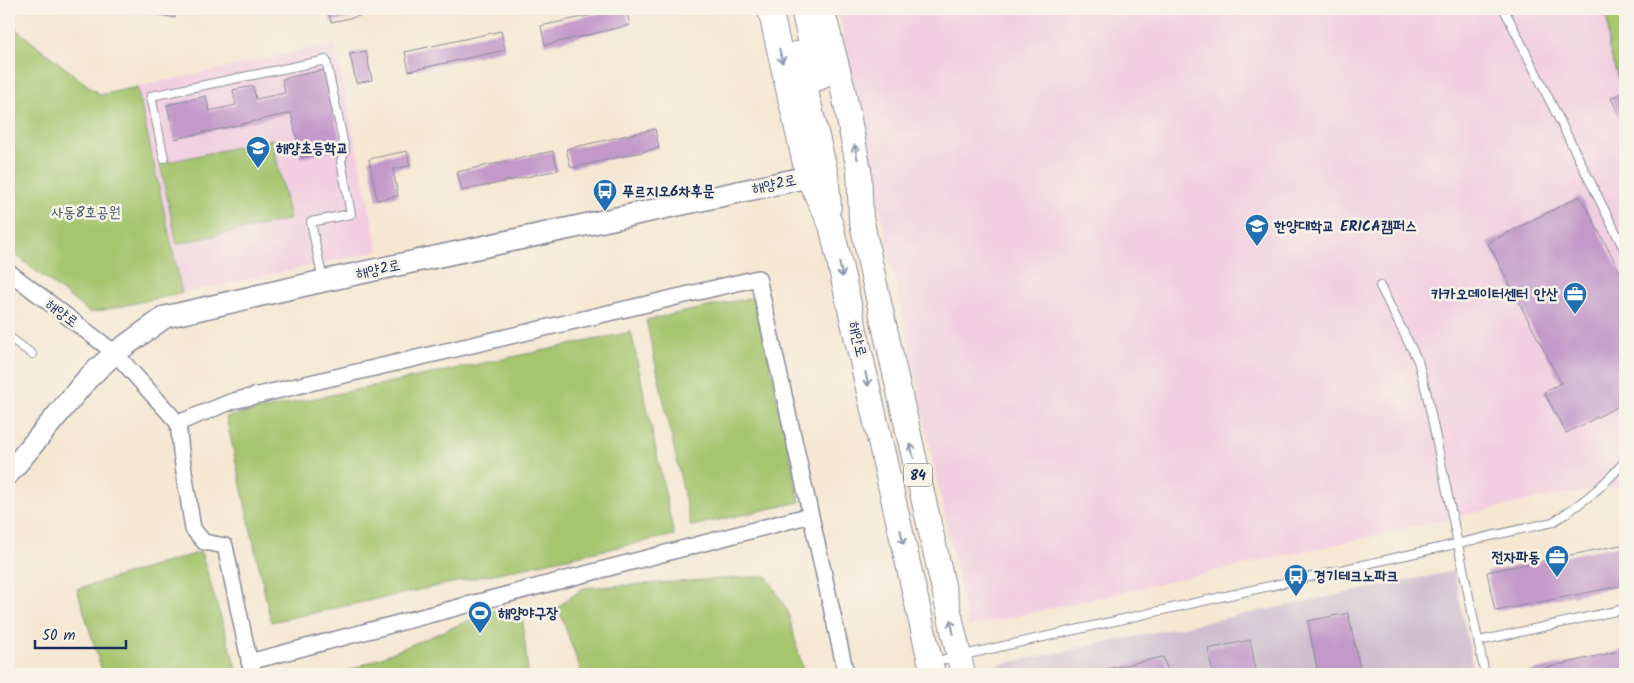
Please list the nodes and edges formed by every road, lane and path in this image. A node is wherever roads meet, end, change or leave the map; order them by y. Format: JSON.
{"nodes":[{"id":1,"x":770,"y":9,"type":"edge"},
{"id":2,"x":786,"y":9,"type":"edge"},
{"id":3,"x":803,"y":9,"type":"edge"},
{"id":4,"x":822,"y":9,"type":"edge"},
{"id":5,"x":1504,"y":9,"type":"edge"},
{"id":6,"x":164,"y":158,"type":"dead end"},
{"id":7,"x":808,"y":177,"type":"junction"},
{"id":8,"x":861,"y":218,"type":"junction"},
{"id":9,"x":831,"y":225,"type":"junction"},
{"id":10,"x":1625,"y":251,"type":"edge"},
{"id":11,"x":9,"y":272,"type":"edge"},
{"id":12,"x":322,"y":281,"type":"junction"},
{"id":13,"x":1380,"y":286,"type":"dead end"},
{"id":14,"x":9,"y":337,"type":"edge"},
{"id":15,"x":115,"y":353,"type":"junction"},
{"id":16,"x":32,"y":354,"type":"dead end"},
{"id":17,"x":178,"y":423,"type":"junction"},
{"id":18,"x":1625,"y":461,"type":"edge"},
{"id":19,"x":9,"y":473,"type":"edge"},
{"id":20,"x":811,"y":515,"type":"junction"},
{"id":21,"x":1459,"y":544,"type":"junction"},
{"id":22,"x":1625,"y":609,"type":"edge"},
{"id":23,"x":1478,"y":641,"type":"junction"},
{"id":24,"x":961,"y":665,"type":"edge"},
{"id":25,"x":250,"y":668,"type":"edge"},
{"id":26,"x":932,"y":668,"type":"edge"},
{"id":27,"x":846,"y":674,"type":"edge"},
{"id":28,"x":1485,"y":674,"type":"edge"}],
"edges":[{"from":1,"to":7,"type":"main road","name":"해안로","number":"84","one_way":true},
{"from":2,"to":9,"type":"main road"},
{"from":3,"to":8,"type":"main road"},
{"from":8,"to":4,"type":"main road","name":"해안로","number":"84","one_way":true},
{"from":5,"to":10,"type":"lane"},
{"from":6,"to":12,"type":"lane"},
{"from":7,"to":9,"type":"main road","name":"해안로","number":"84"},
{"from":7,"to":12,"type":"street","name":"해양2로"},
{"from":24,"to":8,"type":"main road","name":"해안로","number":"84","one_way":true},
{"from":9,"to":26,"type":"main road","name":"해안로","number":"84","one_way":true},
{"from":11,"to":15,"type":"street","name":"해양로"},
{"from":12,"to":15,"type":"street","name":"해양2로"},
{"from":13,"to":21,"type":"lane"},
{"from":14,"to":16,"type":"lane"},
{"from":15,"to":17,"type":"street","name":"해양로"},
{"from":15,"to":19,"type":"street","name":"해양2로"},
{"from":17,"to":20,"type":"street"},
{"from":17,"to":25,"type":"street"},
{"from":18,"to":21,"type":"lane"},
{"from":20,"to":25,"type":"street"},
{"from":20,"to":27,"type":"street"},
{"from":21,"to":23,"type":"lane"},
{"from":21,"to":24,"type":"lane"},
{"from":22,"to":23,"type":"lane"},
{"from":23,"to":28,"type":"lane"},
{"from":24,"to":26,"type":"lane"}]}
